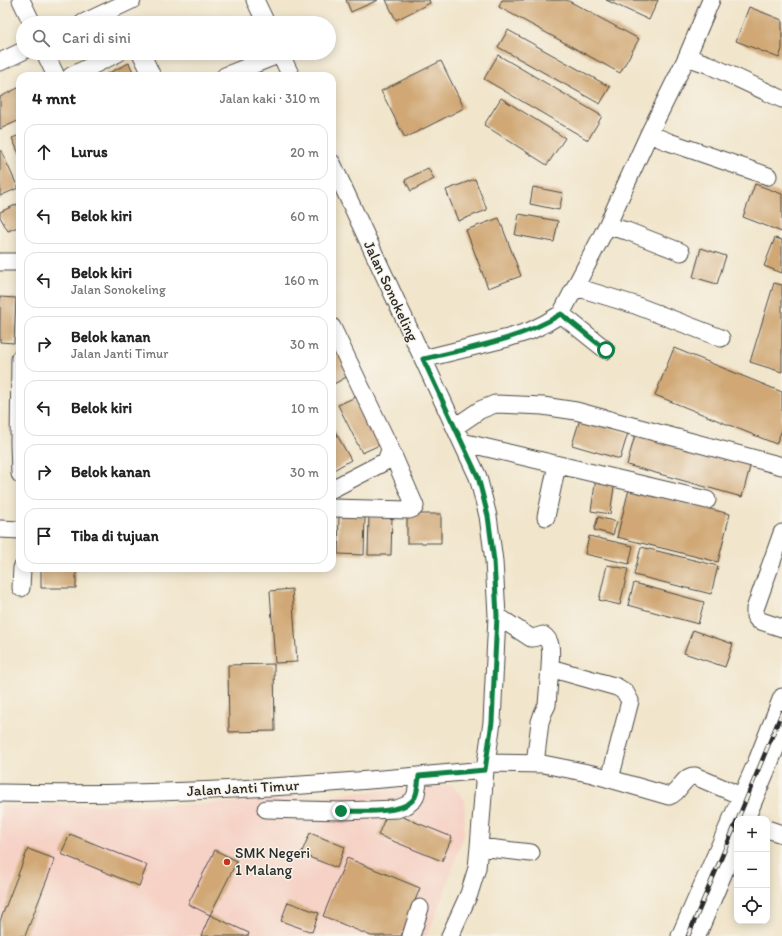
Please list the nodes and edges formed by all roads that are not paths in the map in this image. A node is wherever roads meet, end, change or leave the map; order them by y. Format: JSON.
{"nodes":[{"id":1,"x":21,"y":0,"type":"edge"},
{"id":2,"x":132,"y":0,"type":"edge"},
{"id":3,"x":255,"y":0,"type":"edge"},
{"id":4,"x":711,"y":0,"type":"edge"},
{"id":5,"x":29,"y":16,"type":"edge"},
{"id":6,"x":98,"y":16,"type":"edge"},
{"id":7,"x":263,"y":16,"type":"edge"},
{"id":8,"x":16,"y":54,"type":"edge"},
{"id":9,"x":687,"y":57,"type":"junction"},
{"id":10,"x":48,"y":60,"type":"edge"},
{"id":11,"x":104,"y":60,"type":"edge"},
{"id":12,"x":144,"y":60,"type":"edge"},
{"id":13,"x":263,"y":60,"type":"edge"},
{"id":14,"x":283,"y":60,"type":"edge"},
{"id":15,"x":0,"y":62,"type":"edge"},
{"id":16,"x":54,"y":72,"type":"edge"},
{"id":17,"x":79,"y":72,"type":"edge"},
{"id":18,"x":150,"y":72,"type":"edge"},
{"id":19,"x":235,"y":72,"type":"edge"},
{"id":20,"x":289,"y":72,"type":"edge"},
{"id":21,"x":782,"y":99,"type":"edge"},
{"id":22,"x":650,"y":134,"type":"junction"},
{"id":23,"x":336,"y":172,"type":"edge"},
{"id":24,"x":768,"y":176,"type":"dead end"},
{"id":25,"x":607,"y":226,"type":"junction"},
{"id":26,"x":681,"y":252,"type":"dead end"},
{"id":27,"x":0,"y":262,"type":"edge"},
{"id":28,"x":16,"y":262,"type":"edge"},
{"id":29,"x":576,"y":287,"type":"junction"},
{"id":30,"x":561,"y":314,"type":"junction"},
{"id":31,"x":336,"y":335,"type":"edge"},
{"id":32,"x":720,"y":338,"type":"dead end"},
{"id":33,"x":606,"y":350,"type":"dead end"},
{"id":34,"x":423,"y":359,"type":"junction"},
{"id":35,"x":458,"y":435,"type":"junction"},
{"id":36,"x":389,"y":446,"type":"junction"},
{"id":37,"x":556,"y":465,"type":"junction"},
{"id":38,"x":782,"y":466,"type":"edge"},
{"id":39,"x":336,"y":487,"type":"edge"},
{"id":40,"x":707,"y":500,"type":"dead end"},
{"id":41,"x":336,"y":508,"type":"edge"},
{"id":42,"x":546,"y":517,"type":"dead end"},
{"id":43,"x":0,"y":529,"type":"edge"},
{"id":44,"x":16,"y":530,"type":"edge"},
{"id":45,"x":782,"y":533,"type":"edge"},
{"id":46,"x":22,"y":572,"type":"edge"},
{"id":47,"x":21,"y":588,"type":"dead end"},
{"id":48,"x":496,"y":616,"type":"junction"},
{"id":49,"x":782,"y":628,"type":"edge"},
{"id":50,"x":550,"y":668,"type":"junction"},
{"id":51,"x":782,"y":697,"type":"edge"},
{"id":52,"x":782,"y":733,"type":"edge"},
{"id":53,"x":536,"y":764,"type":"junction"},
{"id":54,"x":486,"y":767,"type":"junction"},
{"id":55,"x":419,"y":776,"type":"junction"},
{"id":56,"x":610,"y":779,"type":"junction"},
{"id":57,"x":0,"y":793,"type":"edge"},
{"id":58,"x":741,"y":796,"type":"junction"},
{"id":59,"x":266,"y":809,"type":"dead end"},
{"id":60,"x":747,"y":816,"type":"edge"},
{"id":61,"x":770,"y":830,"type":"edge"},
{"id":62,"x":782,"y":834,"type":"edge"},
{"id":63,"x":480,"y":847,"type":"junction"},
{"id":64,"x":734,"y":848,"type":"edge"},
{"id":65,"x":531,"y":853,"type":"dead end"},
{"id":66,"x":420,"y":908,"type":"dead end"},
{"id":67,"x":411,"y":936,"type":"edge"},
{"id":68,"x":450,"y":936,"type":"edge"},
{"id":69,"x":680,"y":936,"type":"edge"},
{"id":70,"x":697,"y":936,"type":"edge"}],
"edges":[{"from":1,"to":5,"type":"street"},
{"from":2,"to":6,"type":"street"},
{"from":3,"to":7,"type":"street"},
{"from":4,"to":9,"type":"street"},
{"from":8,"to":15,"type":"street"},
{"from":9,"to":21,"type":"street"},
{"from":9,"to":22,"type":"street"},
{"from":10,"to":16,"type":"street"},
{"from":11,"to":17,"type":"street"},
{"from":12,"to":18,"type":"street"},
{"from":13,"to":19,"type":"street"},
{"from":14,"to":20,"type":"street"},
{"from":22,"to":24,"type":"street"},
{"from":22,"to":25,"type":"street"},
{"from":23,"to":34,"type":"street","name":"Jalan Sonokeling"},
{"from":25,"to":26,"type":"street"},
{"from":25,"to":29,"type":"street"},
{"from":27,"to":28,"type":"street"},
{"from":29,"to":30,"type":"street"},
{"from":29,"to":32,"type":"street"},
{"from":30,"to":33,"type":"street"},
{"from":30,"to":34,"type":"street"},
{"from":31,"to":36,"type":"street"},
{"from":34,"to":35,"type":"street","name":"Jalan Sonokeling"},
{"from":35,"to":37,"type":"street"},
{"from":35,"to":38,"type":"street"},
{"from":35,"to":48,"type":"street","name":"Jalan Sonokeling"},
{"from":36,"to":39,"type":"street"},
{"from":36,"to":41,"type":"street"},
{"from":37,"to":40,"type":"street"},
{"from":37,"to":42,"type":"street"},
{"from":43,"to":44,"type":"street"},
{"from":45,"to":49,"type":"street"},
{"from":46,"to":47,"type":"street"},
{"from":48,"to":50,"type":"street"},
{"from":48,"to":54,"type":"street","name":"Jalan Sonokeling"},
{"from":50,"to":53,"type":"street"},
{"from":50,"to":56,"type":"street"},
{"from":51,"to":58,"type":"street"},
{"from":52,"to":60,"type":"street"},
{"from":53,"to":54,"type":"street","name":"Jalan Janti Timur"},
{"from":53,"to":56,"type":"street","name":"Jalan Janti Timur"},
{"from":54,"to":55,"type":"street","name":"Jalan Janti Timur"},
{"from":54,"to":63,"type":"street","name":"Jalan Sonokeling"},
{"from":55,"to":57,"type":"street","name":"Jalan Janti Timur"},
{"from":55,"to":59,"type":"street"},
{"from":56,"to":58,"type":"street","name":"Jalan Janti Timur"},
{"from":58,"to":69,"type":"street"},
{"from":61,"to":62,"type":"street"},
{"from":63,"to":65,"type":"street"},
{"from":63,"to":68,"type":"street","name":"Jalan Sonokeling"},
{"from":64,"to":70,"type":"street"},
{"from":66,"to":67,"type":"street"}]}
